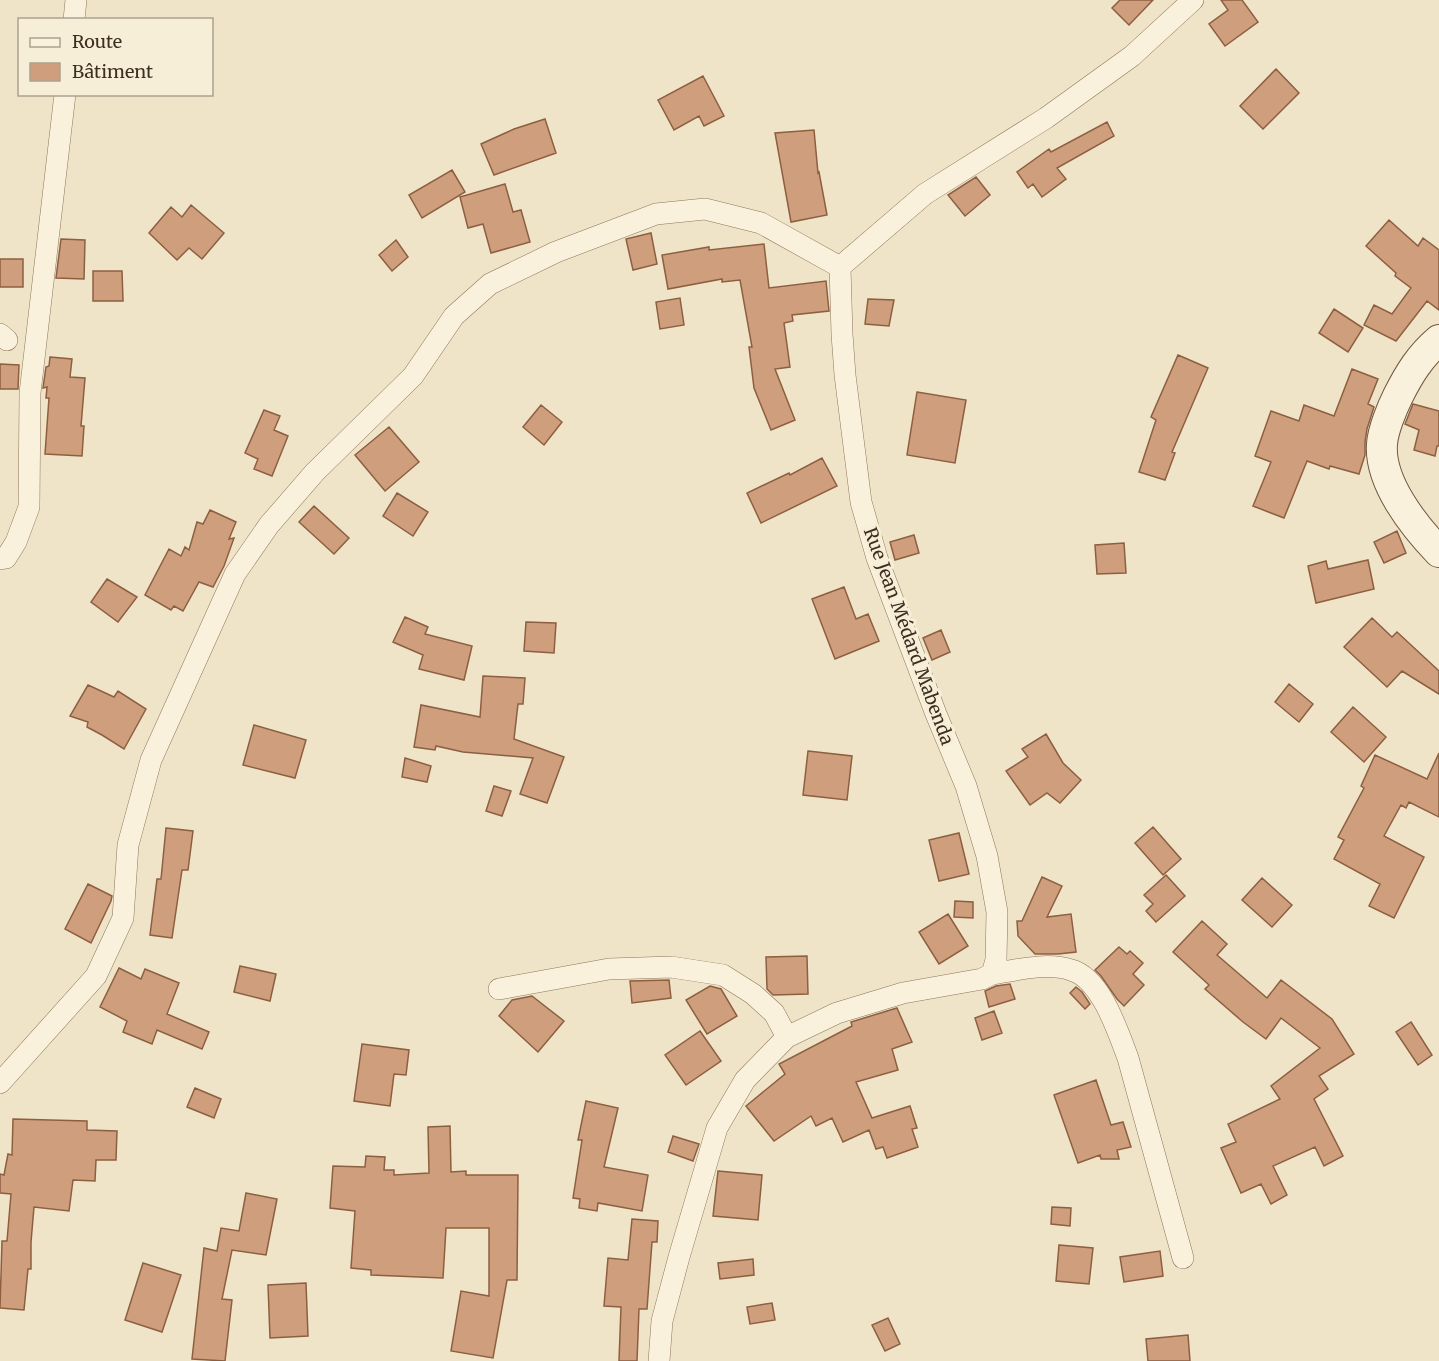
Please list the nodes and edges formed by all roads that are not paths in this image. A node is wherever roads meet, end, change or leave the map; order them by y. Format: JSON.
{"nodes":[{"id":1,"x":76,"y":0,"type":"edge"},
{"id":2,"x":1193,"y":0,"type":"edge"},
{"id":3,"x":74,"y":18,"type":"edge"},
{"id":4,"x":65,"y":96,"type":"edge"},
{"id":5,"x":840,"y":267,"type":"junction"},
{"id":6,"x":1439,"y":340,"type":"edge"},
{"id":7,"x":1439,"y":552,"type":"edge"},
{"id":8,"x":0,"y":559,"type":"edge"},
{"id":9,"x":992,"y":974,"type":"junction"},
{"id":10,"x":500,"y":989,"type":"dead end"},
{"id":11,"x":787,"y":1037,"type":"junction"},
{"id":12,"x":0,"y":1083,"type":"edge"},
{"id":13,"x":1183,"y":1258,"type":"dead end"},
{"id":14,"x":659,"y":1361,"type":"edge"}],
"edges":[{"from":1,"to":3,"type":"street"},
{"from":2,"to":5,"type":"street"},
{"from":4,"to":8,"type":"street"},
{"from":5,"to":9,"type":"street","name":"Rue Jean Médard Mabenda"},
{"from":5,"to":12,"type":"street"},
{"from":6,"to":7,"type":"street"},
{"from":9,"to":11,"type":"street"},
{"from":9,"to":13,"type":"street"},
{"from":10,"to":11,"type":"street"},
{"from":11,"to":14,"type":"street"}]}
